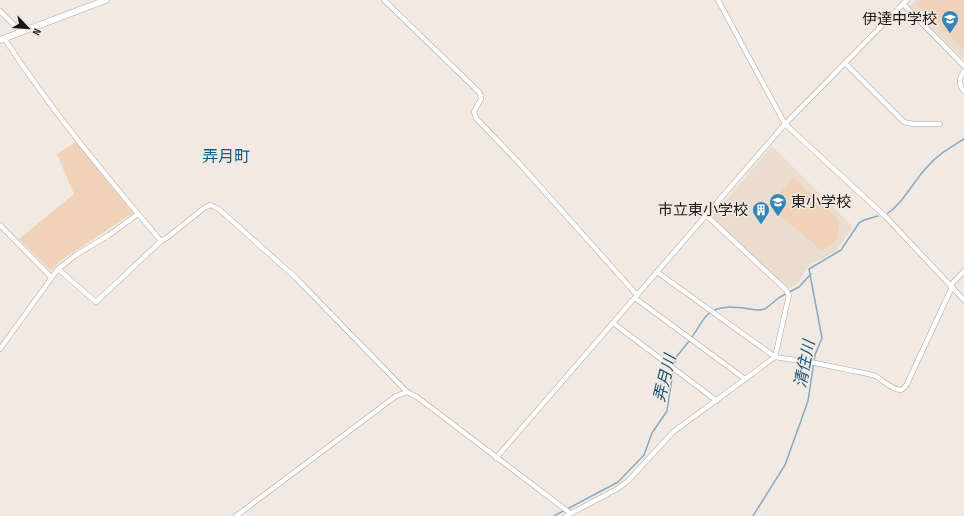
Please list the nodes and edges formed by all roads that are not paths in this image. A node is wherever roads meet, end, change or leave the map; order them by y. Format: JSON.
{"nodes":[{"id":1,"x":106,"y":0,"type":"edge"},
{"id":2,"x":384,"y":0,"type":"edge"},
{"id":3,"x":718,"y":0,"type":"edge"},
{"id":4,"x":907,"y":0,"type":"edge"},
{"id":5,"x":903,"y":4,"type":"junction"},
{"id":6,"x":0,"y":11,"type":"edge"},
{"id":7,"x":21,"y":32,"type":"junction"},
{"id":8,"x":2,"y":39,"type":"edge"},
{"id":9,"x":845,"y":63,"type":"junction"},
{"id":10,"x":964,"y":66,"type":"edge"},
{"id":11,"x":964,"y":71,"type":"edge"},
{"id":12,"x":964,"y":91,"type":"edge"},
{"id":13,"x":785,"y":124,"type":"junction"},
{"id":14,"x":940,"y":124,"type":"dead end"},
{"id":15,"x":138,"y":214,"type":"junction"},
{"id":16,"x":706,"y":215,"type":"junction"},
{"id":17,"x":0,"y":225,"type":"edge"},
{"id":18,"x":160,"y":241,"type":"junction"},
{"id":19,"x":58,"y":269,"type":"junction"},
{"id":20,"x":964,"y":271,"type":"edge"},
{"id":21,"x":657,"y":272,"type":"junction"},
{"id":22,"x":51,"y":277,"type":"junction"},
{"id":23,"x":951,"y":286,"type":"junction"},
{"id":24,"x":636,"y":296,"type":"junction"},
{"id":25,"x":964,"y":300,"type":"edge"},
{"id":26,"x":613,"y":323,"type":"junction"},
{"id":27,"x":0,"y":350,"type":"edge"},
{"id":28,"x":775,"y":357,"type":"junction"},
{"id":29,"x":745,"y":379,"type":"junction"},
{"id":30,"x":407,"y":392,"type":"junction"},
{"id":31,"x":717,"y":400,"type":"junction"},
{"id":32,"x":496,"y":458,"type":"junction"},
{"id":33,"x":570,"y":514,"type":"edge"},
{"id":34,"x":236,"y":516,"type":"edge"},
{"id":35,"x":580,"y":516,"type":"edge"}],
"edges":[{"from":1,"to":7,"type":"highway"},
{"from":2,"to":24,"type":"street"},
{"from":3,"to":13,"type":"street"},
{"from":4,"to":5,"type":"street"},
{"from":5,"to":9,"type":"street"},
{"from":5,"to":10,"type":"street"},
{"from":6,"to":7,"type":"street"},
{"from":7,"to":8,"type":"highway"},
{"from":8,"to":15,"type":"street"},
{"from":9,"to":13,"type":"street"},
{"from":9,"to":14,"type":"street"},
{"from":11,"to":12,"type":"street"},
{"from":13,"to":16,"type":"street"},
{"from":13,"to":23,"type":"street"},
{"from":15,"to":18,"type":"street"},
{"from":15,"to":19,"type":"street"},
{"from":16,"to":21,"type":"street"},
{"from":16,"to":28,"type":"street"},
{"from":17,"to":22,"type":"street"},
{"from":18,"to":19,"type":"street"},
{"from":18,"to":30,"type":"street"},
{"from":19,"to":22,"type":"street"},
{"from":20,"to":23,"type":"street"},
{"from":21,"to":24,"type":"street"},
{"from":21,"to":28,"type":"street"},
{"from":22,"to":27,"type":"street"},
{"from":23,"to":25,"type":"street"},
{"from":23,"to":28,"type":"street"},
{"from":24,"to":26,"type":"street"},
{"from":24,"to":29,"type":"street"},
{"from":26,"to":31,"type":"street"},
{"from":26,"to":32,"type":"street"},
{"from":28,"to":29,"type":"street"},
{"from":29,"to":31,"type":"street"},
{"from":30,"to":32,"type":"street"},
{"from":30,"to":34,"type":"street"},
{"from":31,"to":33,"type":"street"},
{"from":32,"to":33,"type":"street"},
{"from":33,"to":35,"type":"street"}]}
